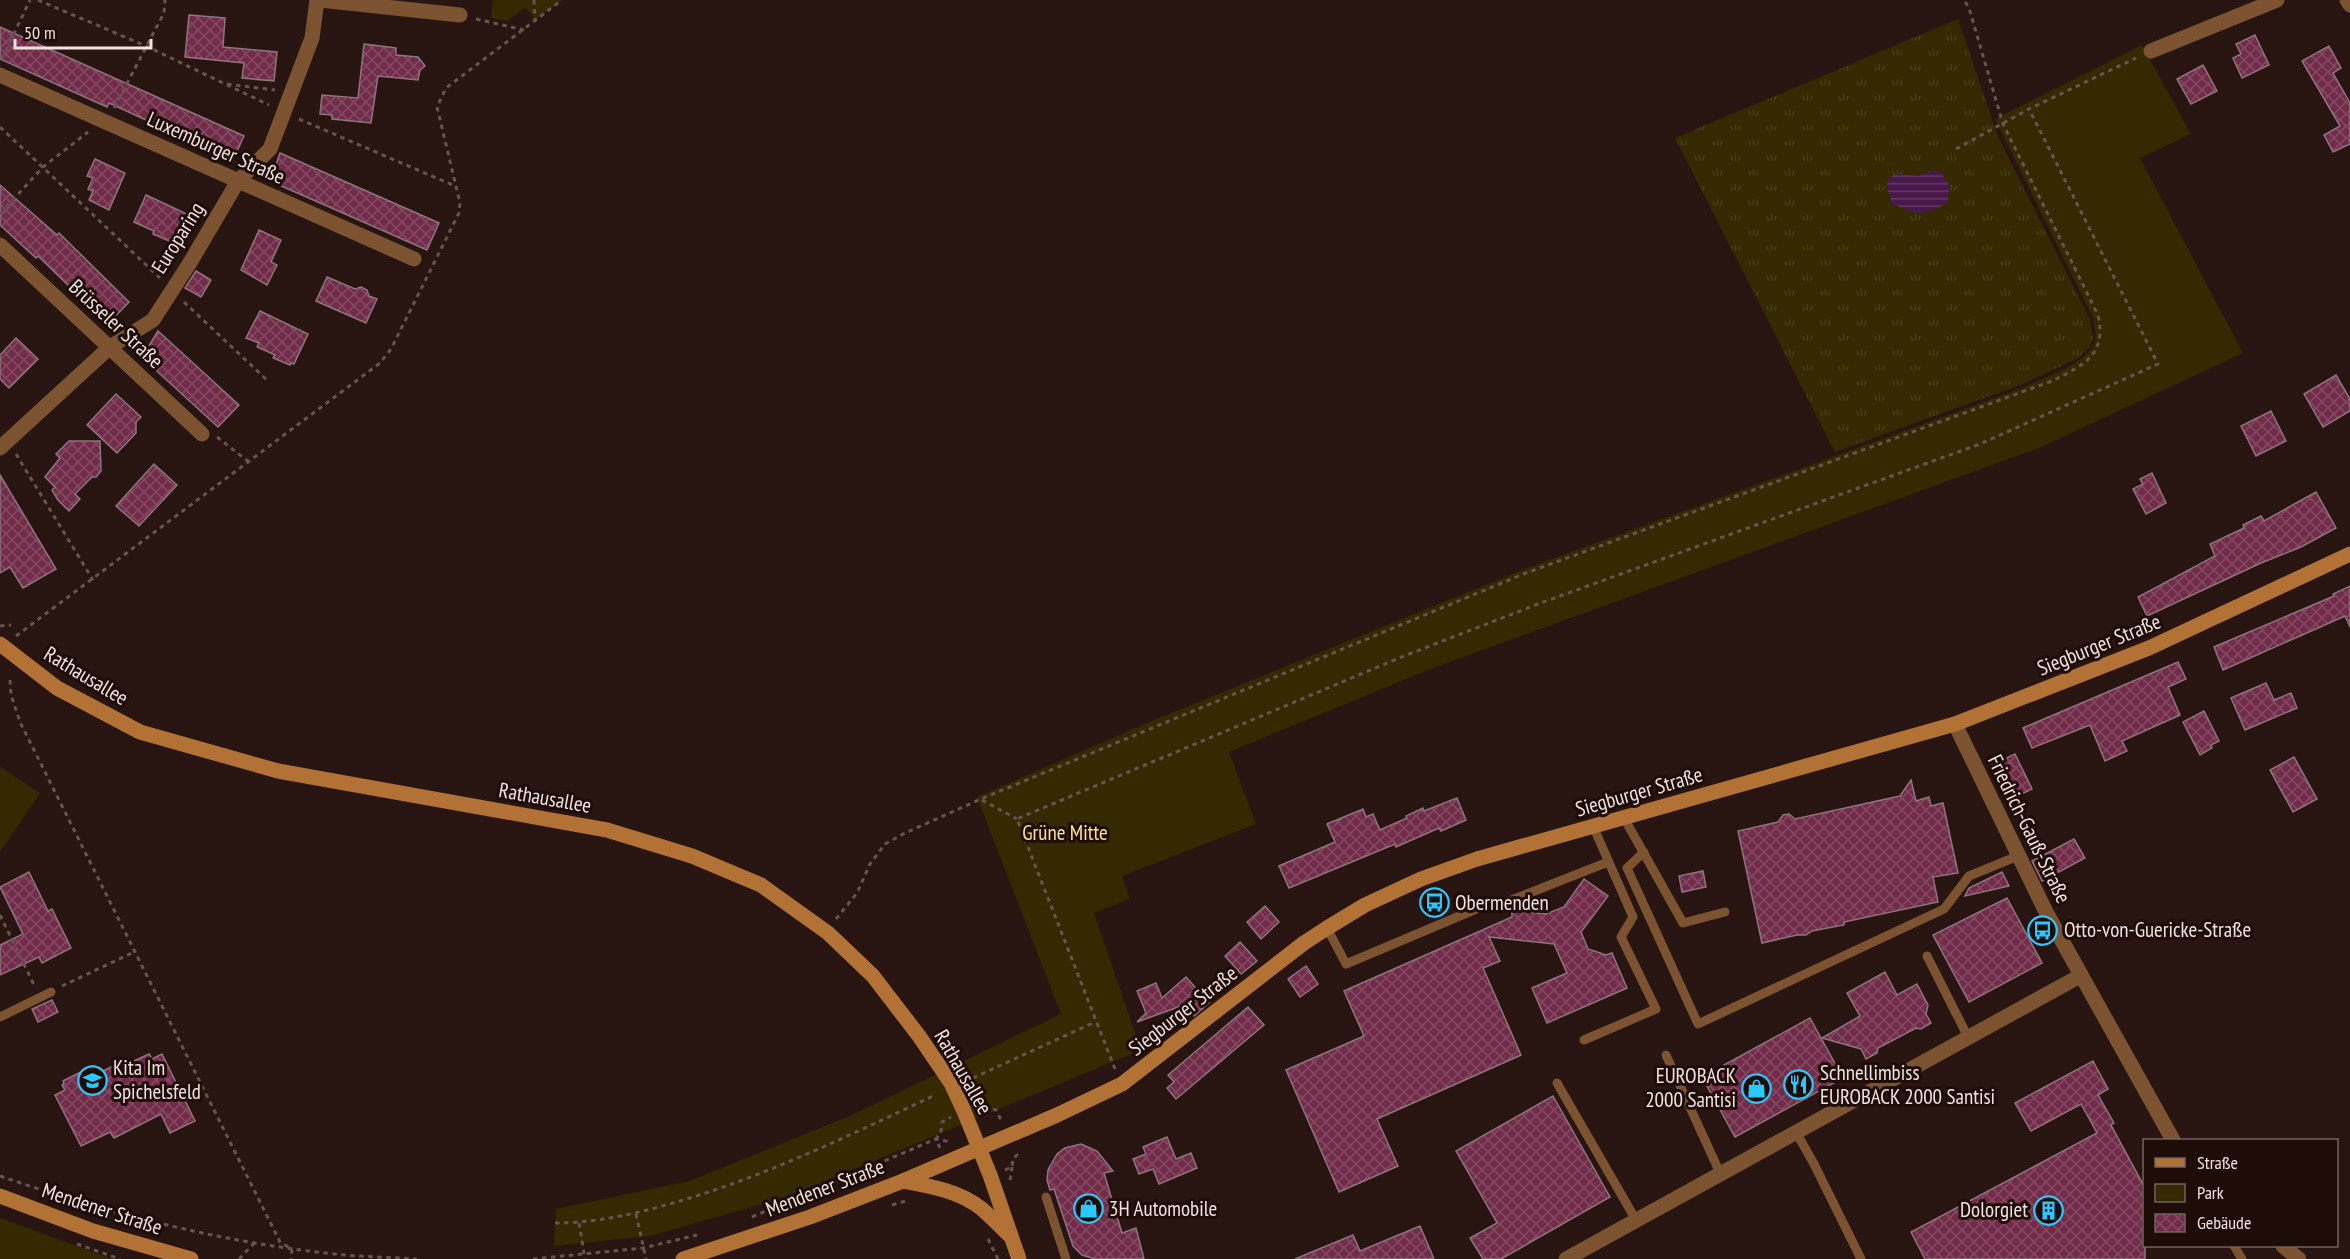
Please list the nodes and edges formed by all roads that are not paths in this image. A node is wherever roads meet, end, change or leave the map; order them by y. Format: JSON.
{"nodes":[{"id":1,"x":319,"y":0,"type":"edge"},
{"id":2,"x":2277,"y":0,"type":"edge"},
{"id":3,"x":2347,"y":0,"type":"edge"},
{"id":4,"x":2350,"y":5,"type":"edge"},
{"id":5,"x":460,"y":15,"type":"road end"},
{"id":6,"x":2151,"y":51,"type":"road end"},
{"id":7,"x":0,"y":75,"type":"edge"},
{"id":8,"x":238,"y":182,"type":"junction"},
{"id":9,"x":0,"y":244,"type":"edge"},
{"id":10,"x":414,"y":259,"type":"dead end"},
{"id":11,"x":110,"y":347,"type":"junction"},
{"id":12,"x":202,"y":434,"type":"road end"},
{"id":13,"x":4,"y":444,"type":"edge"},
{"id":14,"x":2350,"y":554,"type":"edge"},
{"id":15,"x":0,"y":644,"type":"edge"},
{"id":16,"x":1955,"y":724,"type":"junction"},
{"id":17,"x":1624,"y":818,"type":"junction"},
{"id":18,"x":1593,"y":826,"type":"junction"},
{"id":19,"x":1644,"y":852,"type":"junction"},
{"id":20,"x":2018,"y":856,"type":"junction"},
{"id":21,"x":1608,"y":862,"type":"junction"},
{"id":22,"x":1509,"y":901,"type":"dead end"},
{"id":23,"x":1482,"y":907,"type":"dead end"},
{"id":24,"x":1725,"y":912,"type":"dead end"},
{"id":25,"x":1327,"y":928,"type":"junction"},
{"id":26,"x":1927,"y":956,"type":"dead end"},
{"id":27,"x":2080,"y":976,"type":"junction"},
{"id":28,"x":51,"y":992,"type":"road end"},
{"id":29,"x":0,"y":1017,"type":"edge"},
{"id":30,"x":1968,"y":1037,"type":"junction"},
{"id":31,"x":1584,"y":1040,"type":"dead end"},
{"id":32,"x":1666,"y":1054,"type":"dead end"},
{"id":33,"x":1557,"y":1083,"type":"dead end"},
{"id":34,"x":1796,"y":1132,"type":"junction"},
{"id":35,"x":2172,"y":1139,"type":"edge"},
{"id":36,"x":980,"y":1147,"type":"junction"},
{"id":37,"x":1720,"y":1173,"type":"junction"},
{"id":38,"x":903,"y":1181,"type":"junction"},
{"id":39,"x":0,"y":1196,"type":"edge"},
{"id":40,"x":1046,"y":1197,"type":"dead end"},
{"id":41,"x":1636,"y":1220,"type":"junction"},
{"id":42,"x":1011,"y":1237,"type":"junction"},
{"id":43,"x":2285,"y":1247,"type":"edge"},
{"id":44,"x":191,"y":1259,"type":"edge"},
{"id":45,"x":683,"y":1259,"type":"edge"},
{"id":46,"x":1019,"y":1259,"type":"edge"},
{"id":47,"x":1066,"y":1259,"type":"edge"},
{"id":48,"x":1566,"y":1259,"type":"edge"},
{"id":49,"x":1861,"y":1259,"type":"edge"},
{"id":50,"x":2299,"y":1259,"type":"edge"}],
"edges":[{"from":1,"to":5,"type":"street"},
{"from":1,"to":8,"type":"street","name":"Europaring"},
{"from":2,"to":6,"type":"street"},
{"from":3,"to":4,"type":"street"},
{"from":7,"to":8,"type":"street","name":"Luxemburger Straße"},
{"from":8,"to":10,"type":"street","name":"Luxemburger Straße"},
{"from":8,"to":11,"type":"street","name":"Europaring"},
{"from":9,"to":11,"type":"street","name":"Brüsseler Straße"},
{"from":11,"to":12,"type":"street","name":"Brüsseler Straße"},
{"from":11,"to":13,"type":"street","name":"Europaring"},
{"from":14,"to":16,"type":"street","name":"Siegburger Straße"},
{"from":15,"to":36,"type":"street","name":"Rathausallee"},
{"from":16,"to":17,"type":"street","name":"Siegburger Straße"},
{"from":16,"to":20,"type":"street","name":"Friedrich-Gauß-Straße"},
{"from":17,"to":18,"type":"street","name":"Siegburger Straße"},
{"from":17,"to":19,"type":"lane"},
{"from":18,"to":21,"type":"lane"},
{"from":18,"to":25,"type":"street","name":"Siegburger Straße"},
{"from":19,"to":20,"type":"lane"},
{"from":19,"to":24,"type":"lane"},
{"from":20,"to":27,"type":"street","name":"Friedrich-Gauß-Straße"},
{"from":21,"to":22,"type":"lane"},
{"from":21,"to":31,"type":"lane"},
{"from":23,"to":25,"type":"lane"},
{"from":25,"to":36,"type":"street","name":"Siegburger Straße"},
{"from":26,"to":30,"type":"lane"},
{"from":27,"to":30,"type":"street"},
{"from":27,"to":35,"type":"street","name":"Friedrich-Gauß-Straße"},
{"from":28,"to":29,"type":"lane"},
{"from":30,"to":34,"type":"street"},
{"from":32,"to":37,"type":"lane"},
{"from":33,"to":41,"type":"lane"},
{"from":34,"to":37,"type":"street"},
{"from":34,"to":49,"type":"lane"},
{"from":36,"to":38,"type":"street","name":"Mendener Straße"},
{"from":36,"to":42,"type":"street","name":"Rathausallee"},
{"from":37,"to":41,"type":"street"},
{"from":38,"to":42,"type":"street"},
{"from":38,"to":45,"type":"street","name":"Mendener Straße"},
{"from":39,"to":44,"type":"street","name":"Mendener Straße"},
{"from":40,"to":47,"type":"lane"},
{"from":41,"to":48,"type":"street"},
{"from":42,"to":46,"type":"street","name":"Rathausallee"},
{"from":43,"to":50,"type":"street"}]}
